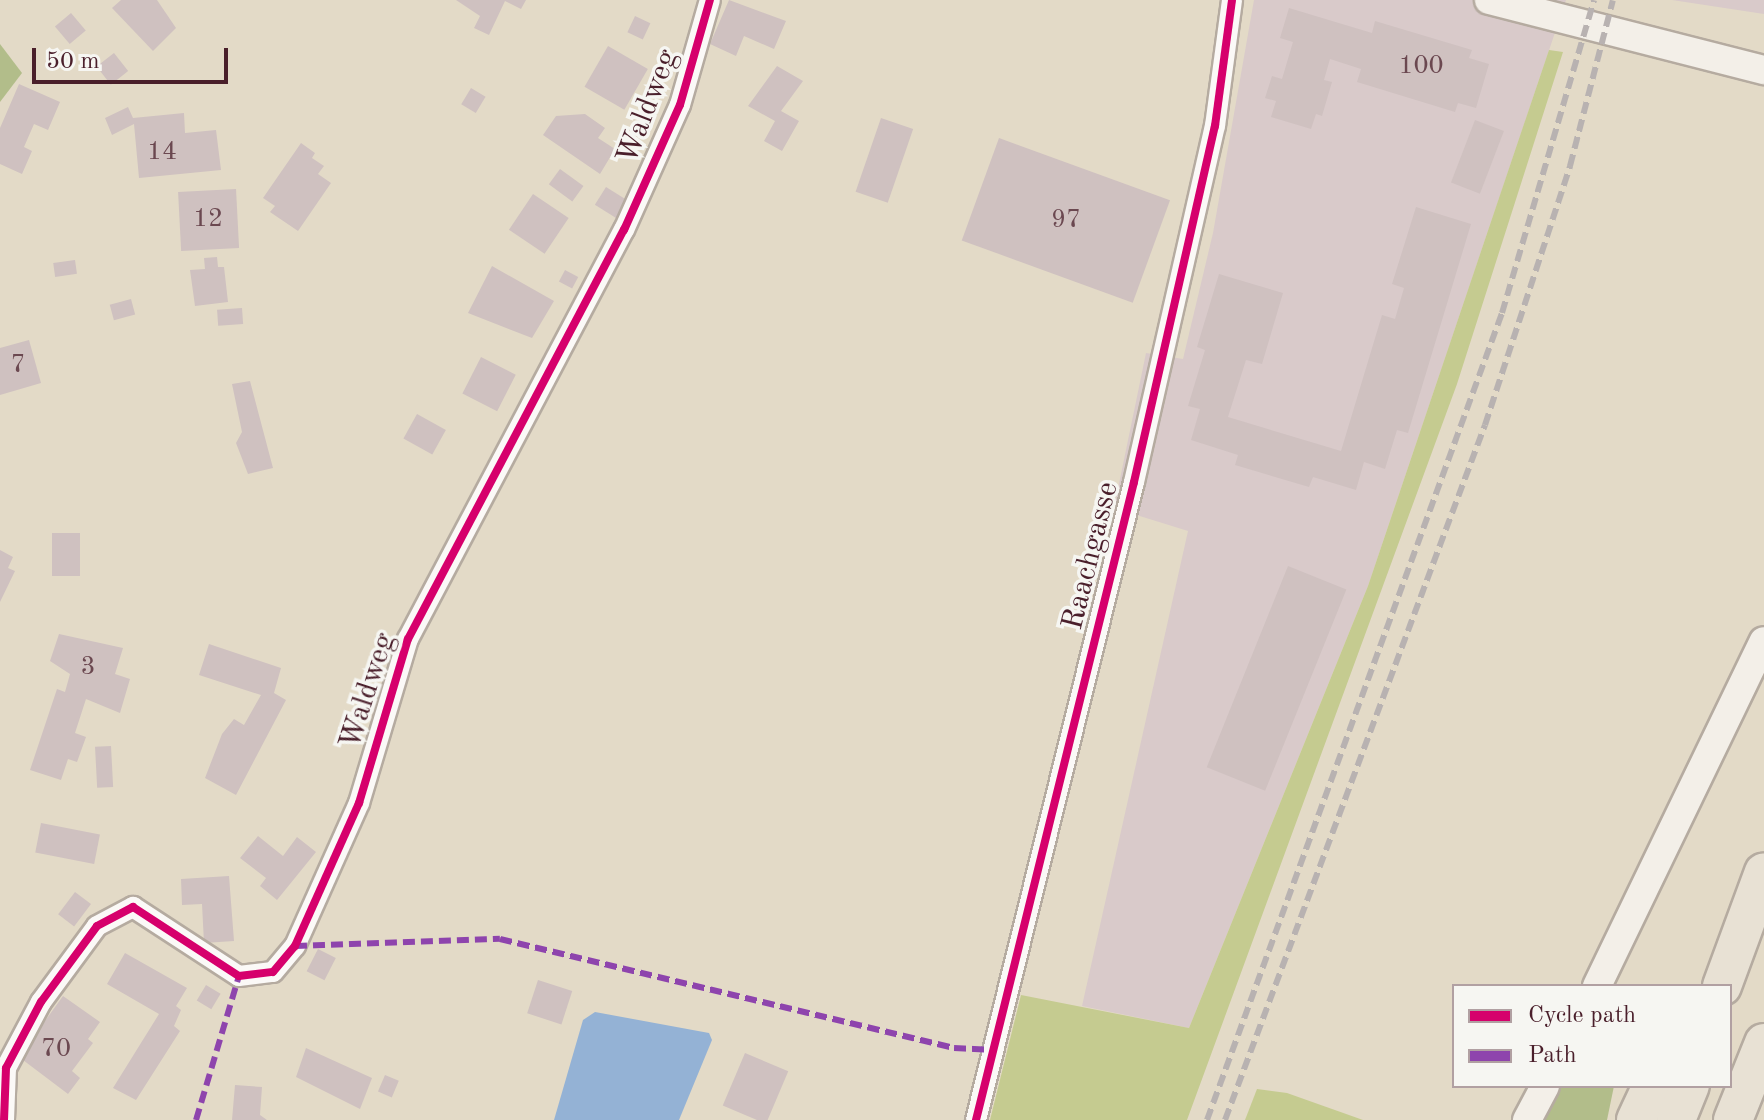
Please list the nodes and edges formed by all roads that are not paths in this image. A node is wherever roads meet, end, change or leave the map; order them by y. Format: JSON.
{"nodes":[{"id":1,"x":710,"y":0,"type":"edge"},
{"id":2,"x":1232,"y":0,"type":"edge"},
{"id":3,"x":1489,"y":0,"type":"edge"},
{"id":4,"x":1750,"y":67,"type":"edge"},
{"id":5,"x":1764,"y":78,"type":"edge"},
{"id":6,"x":1764,"y":641,"type":"edge"},
{"id":7,"x":1764,"y":872,"type":"edge"},
{"id":8,"x":1738,"y":932,"type":"junction"},
{"id":9,"x":1598,"y":984,"type":"edge"},
{"id":10,"x":1708,"y":984,"type":"edge"},
{"id":11,"x":1723,"y":984,"type":"edge"},
{"id":12,"x":1764,"y":1043,"type":"edge"},
{"id":13,"x":1544,"y":1088,"type":"edge"},
{"id":14,"x":1651,"y":1088,"type":"edge"},
{"id":15,"x":1689,"y":1088,"type":"edge"},
{"id":16,"x":4,"y":1120,"type":"edge"},
{"id":17,"x":976,"y":1120,"type":"edge"},
{"id":18,"x":1527,"y":1120,"type":"edge"},
{"id":19,"x":1636,"y":1120,"type":"edge"},
{"id":20,"x":1676,"y":1120,"type":"edge"},
{"id":21,"x":1733,"y":1120,"type":"edge"}],
"edges":[{"from":1,"to":16,"type":"street","name":"Waldweg"},
{"from":2,"to":17,"type":"street","name":"Raachgasse"},
{"from":3,"to":4,"type":"main road"},
{"from":4,"to":5,"type":"main road"},
{"from":6,"to":9,"type":"main road"},
{"from":7,"to":8,"type":"highway"},
{"from":8,"to":10,"type":"highway"},
{"from":8,"to":11,"type":"highway"},
{"from":12,"to":21,"type":"highway"},
{"from":13,"to":18,"type":"main road"},
{"from":14,"to":19,"type":"highway"},
{"from":15,"to":20,"type":"highway"}]}
